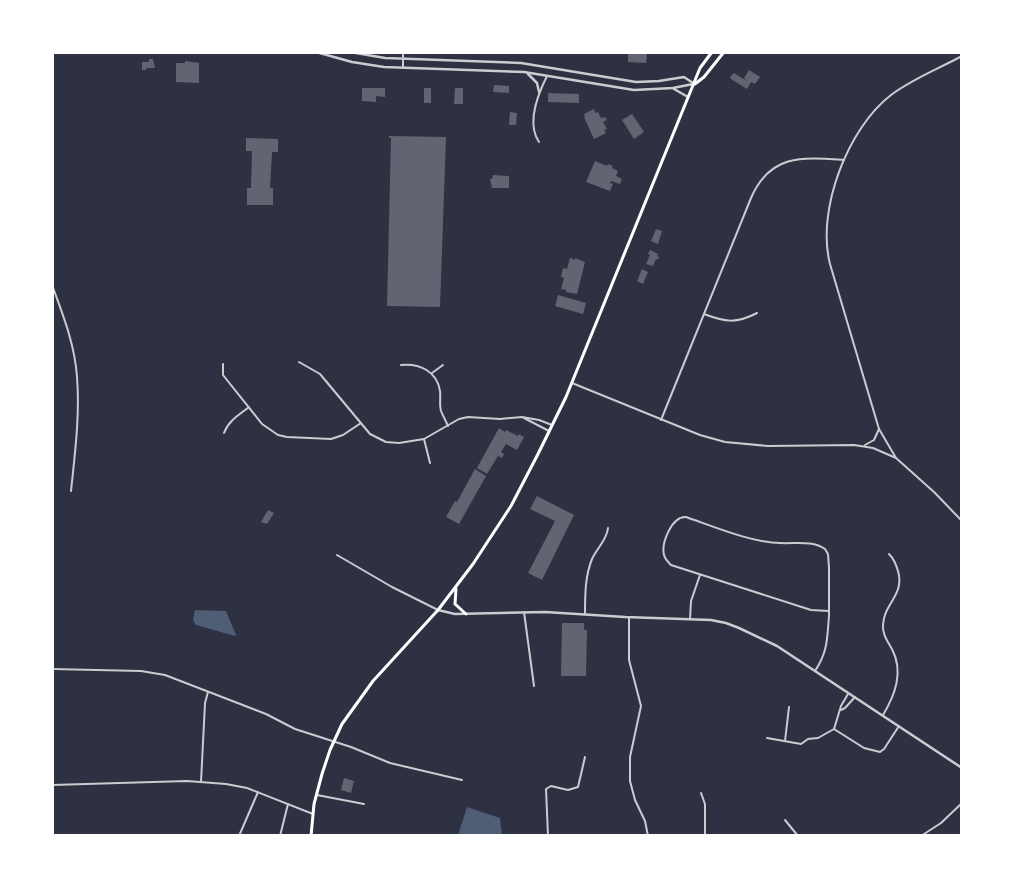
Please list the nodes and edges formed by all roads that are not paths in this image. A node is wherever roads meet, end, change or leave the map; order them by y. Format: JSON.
{"nodes":[{"id":1,"x":316,"y":52,"type":"edge"},
{"id":2,"x":350,"y":52,"type":"edge"},
{"id":3,"x":403,"y":52,"type":"edge"},
{"id":4,"x":712,"y":52,"type":"edge"},
{"id":5,"x":724,"y":52,"type":"edge"},
{"id":6,"x":962,"y":56,"type":"edge"},
{"id":7,"x":403,"y":59,"type":"junction"},
{"id":8,"x":403,"y":68,"type":"junction"},
{"id":9,"x":524,"y":72,"type":"junction"},
{"id":10,"x":547,"y":76,"type":"junction"},
{"id":11,"x":694,"y":84,"type":"junction"},
{"id":12,"x":673,"y":88,"type":"junction"},
{"id":13,"x":539,"y":92,"type":"junction"},
{"id":14,"x":688,"y":97,"type":"junction"},
{"id":15,"x":539,"y":142,"type":"dead end"},
{"id":16,"x":844,"y":160,"type":"junction"},
{"id":17,"x":52,"y":285,"type":"edge"},
{"id":18,"x":757,"y":313,"type":"dead end"},
{"id":19,"x":704,"y":314,"type":"junction"},
{"id":20,"x":299,"y":362,"type":"dead end"},
{"id":21,"x":223,"y":364,"type":"dead end"},
{"id":22,"x":442,"y":364,"type":"dead end"},
{"id":23,"x":401,"y":365,"type":"dead end"},
{"id":24,"x":432,"y":373,"type":"junction"},
{"id":25,"x":572,"y":384,"type":"junction"},
{"id":26,"x":248,"y":407,"type":"junction"},
{"id":27,"x":522,"y":417,"type":"junction"},
{"id":28,"x":661,"y":420,"type":"junction"},
{"id":29,"x":361,"y":423,"type":"junction"},
{"id":30,"x":552,"y":425,"type":"junction"},
{"id":31,"x":448,"y":426,"type":"junction"},
{"id":32,"x":879,"y":429,"type":"junction"},
{"id":33,"x":224,"y":432,"type":"dead end"},
{"id":34,"x":549,"y":432,"type":"junction"},
{"id":35,"x":424,"y":439,"type":"junction"},
{"id":36,"x":864,"y":445,"type":"junction"},
{"id":37,"x":896,"y":458,"type":"junction"},
{"id":38,"x":430,"y":463,"type":"dead end"},
{"id":39,"x":71,"y":491,"type":"dead end"},
{"id":40,"x":962,"y":521,"type":"edge"},
{"id":41,"x":608,"y":528,"type":"dead end"},
{"id":42,"x":889,"y":554,"type":"dead end"},
{"id":43,"x":338,"y":555,"type":"dead end"},
{"id":44,"x":700,"y":575,"type":"junction"},
{"id":45,"x":456,"y":588,"type":"junction"},
{"id":46,"x":438,"y":610,"type":"junction"},
{"id":47,"x":524,"y":612,"type":"junction"},
{"id":48,"x":829,"y":612,"type":"junction"},
{"id":49,"x":466,"y":614,"type":"junction"},
{"id":50,"x":585,"y":614,"type":"junction"},
{"id":51,"x":630,"y":618,"type":"junction"},
{"id":52,"x":690,"y":619,"type":"junction"},
{"id":53,"x":52,"y":670,"type":"edge"},
{"id":54,"x":816,"y":671,"type":"junction"},
{"id":55,"x":534,"y":686,"type":"dead end"},
{"id":56,"x":208,"y":692,"type":"junction"},
{"id":57,"x":849,"y":693,"type":"junction"},
{"id":58,"x":855,"y":697,"type":"junction"},
{"id":59,"x":789,"y":708,"type":"dead end"},
{"id":60,"x":841,"y":710,"type":"junction"},
{"id":61,"x":883,"y":715,"type":"junction"},
{"id":62,"x":899,"y":726,"type":"junction"},
{"id":63,"x":834,"y":729,"type":"junction"},
{"id":64,"x":767,"y":738,"type":"dead end"},
{"id":65,"x":334,"y":741,"type":"junction"},
{"id":66,"x":785,"y":741,"type":"junction"},
{"id":67,"x":584,"y":757,"type":"dead end"},
{"id":68,"x":962,"y":768,"type":"edge"},
{"id":69,"x":462,"y":780,"type":"dead end"},
{"id":70,"x":201,"y":782,"type":"junction"},
{"id":71,"x":52,"y":785,"type":"edge"},
{"id":72,"x":258,"y":792,"type":"junction"},
{"id":73,"x":701,"y":793,"type":"dead end"},
{"id":74,"x":316,"y":794,"type":"junction"},
{"id":75,"x":962,"y":803,"type":"edge"},
{"id":76,"x":288,"y":804,"type":"junction"},
{"id":77,"x":364,"y":804,"type":"dead end"},
{"id":78,"x":541,"y":807,"type":"dead end"},
{"id":79,"x":546,"y":807,"type":"junction"},
{"id":80,"x":313,"y":814,"type":"junction"},
{"id":81,"x":785,"y":820,"type":"dead end"},
{"id":82,"x":239,"y":836,"type":"edge"},
{"id":83,"x":280,"y":836,"type":"edge"},
{"id":84,"x":311,"y":836,"type":"edge"},
{"id":85,"x":548,"y":836,"type":"edge"},
{"id":86,"x":648,"y":836,"type":"edge"},
{"id":87,"x":705,"y":836,"type":"edge"},
{"id":88,"x":798,"y":836,"type":"edge"},
{"id":89,"x":922,"y":836,"type":"edge"}],
"edges":[{"from":1,"to":8,"type":"street"},
{"from":2,"to":7,"type":"street"},
{"from":3,"to":7,"type":"street"},
{"from":4,"to":11,"type":"main road"},
{"from":5,"to":11,"type":"main road"},
{"from":6,"to":16,"type":"street"},
{"from":7,"to":8,"type":"street"},
{"from":7,"to":11,"type":"street"},
{"from":8,"to":9,"type":"street"},
{"from":9,"to":10,"type":"street"},
{"from":9,"to":13,"type":"street"},
{"from":10,"to":12,"type":"street"},
{"from":10,"to":13,"type":"street"},
{"from":11,"to":12,"type":"street"},
{"from":11,"to":14,"type":"main road"},
{"from":12,"to":14,"type":"street"},
{"from":13,"to":15,"type":"street"},
{"from":14,"to":25,"type":"main road"},
{"from":16,"to":19,"type":"street"},
{"from":16,"to":32,"type":"street"},
{"from":17,"to":39,"type":"street"},
{"from":18,"to":19,"type":"street"},
{"from":19,"to":28,"type":"street"},
{"from":20,"to":29,"type":"street"},
{"from":21,"to":26,"type":"street"},
{"from":22,"to":24,"type":"street"},
{"from":23,"to":24,"type":"street"},
{"from":24,"to":31,"type":"street"},
{"from":25,"to":28,"type":"street"},
{"from":25,"to":30,"type":"main road"},
{"from":26,"to":29,"type":"street"},
{"from":26,"to":33,"type":"street"},
{"from":27,"to":30,"type":"street"},
{"from":27,"to":31,"type":"street"},
{"from":27,"to":34,"type":"street"},
{"from":28,"to":36,"type":"street"},
{"from":29,"to":35,"type":"street"},
{"from":30,"to":34,"type":"main road"},
{"from":31,"to":35,"type":"street"},
{"from":32,"to":36,"type":"street"},
{"from":32,"to":37,"type":"street"},
{"from":34,"to":45,"type":"main road"},
{"from":35,"to":38,"type":"street"},
{"from":36,"to":37,"type":"street"},
{"from":37,"to":40,"type":"street"},
{"from":41,"to":50,"type":"street"},
{"from":42,"to":61,"type":"street"},
{"from":43,"to":46,"type":"street"},
{"from":44,"to":48,"type":"street"},
{"from":44,"to":48,"type":"street"},
{"from":44,"to":52,"type":"street"},
{"from":45,"to":46,"type":"main road"},
{"from":45,"to":49,"type":"main road"},
{"from":46,"to":49,"type":"street"},
{"from":46,"to":65,"type":"main road"},
{"from":47,"to":49,"type":"street"},
{"from":47,"to":50,"type":"street"},
{"from":47,"to":55,"type":"street"},
{"from":48,"to":54,"type":"street"},
{"from":50,"to":51,"type":"street"},
{"from":51,"to":52,"type":"street"},
{"from":51,"to":86,"type":"street"},
{"from":52,"to":54,"type":"street"},
{"from":53,"to":56,"type":"street"},
{"from":54,"to":57,"type":"street"},
{"from":56,"to":65,"type":"street"},
{"from":56,"to":70,"type":"street"},
{"from":57,"to":58,"type":"street"},
{"from":57,"to":60,"type":"street"},
{"from":58,"to":60,"type":"street"},
{"from":58,"to":61,"type":"street"},
{"from":59,"to":66,"type":"street"},
{"from":60,"to":63,"type":"street"},
{"from":61,"to":62,"type":"street"},
{"from":62,"to":63,"type":"street"},
{"from":62,"to":68,"type":"street"},
{"from":63,"to":66,"type":"street"},
{"from":64,"to":66,"type":"street"},
{"from":65,"to":69,"type":"street"},
{"from":65,"to":74,"type":"main road"},
{"from":67,"to":79,"type":"street"},
{"from":70,"to":71,"type":"street"},
{"from":70,"to":72,"type":"street"},
{"from":72,"to":76,"type":"street"},
{"from":72,"to":82,"type":"street"},
{"from":73,"to":87,"type":"street"},
{"from":74,"to":77,"type":"street"},
{"from":74,"to":80,"type":"main road"},
{"from":75,"to":89,"type":"street"},
{"from":76,"to":80,"type":"street"},
{"from":76,"to":83,"type":"street"},
{"from":78,"to":79,"type":"street"},
{"from":79,"to":85,"type":"street"},
{"from":80,"to":84,"type":"main road"},
{"from":81,"to":88,"type":"street"}]}
